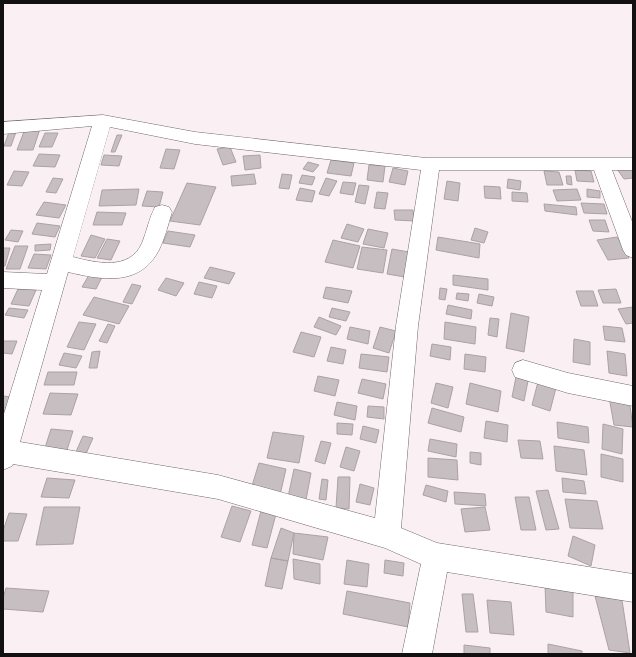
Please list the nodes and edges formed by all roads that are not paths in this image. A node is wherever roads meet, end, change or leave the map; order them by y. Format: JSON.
{"nodes":[{"id":1,"x":103,"y":120,"type":"junction"},
{"id":2,"x":3,"y":128,"type":"edge"},
{"id":3,"x":431,"y":164,"type":"junction"},
{"id":4,"x":600,"y":164,"type":"junction"},
{"id":5,"x":633,"y":164,"type":"edge"},
{"id":6,"x":162,"y":212,"type":"dead end"},
{"id":7,"x":633,"y":250,"type":"edge"},
{"id":8,"x":57,"y":272,"type":"junction"},
{"id":9,"x":3,"y":280,"type":"edge"},
{"id":10,"x":523,"y":370,"type":"dead end"},
{"id":11,"x":633,"y":396,"type":"edge"},
{"id":12,"x":4,"y":454,"type":"edge"},
{"id":13,"x":387,"y":535,"type":"junction"},
{"id":14,"x":436,"y":557,"type":"junction"},
{"id":15,"x":633,"y":588,"type":"edge"},
{"id":16,"x":417,"y":654,"type":"edge"}],
"edges":[{"from":1,"to":2,"type":"street"},
{"from":1,"to":3,"type":"street"},
{"from":1,"to":8,"type":"street"},
{"from":3,"to":4,"type":"street"},
{"from":3,"to":13,"type":"street"},
{"from":4,"to":5,"type":"street"},
{"from":4,"to":7,"type":"street"},
{"from":6,"to":8,"type":"street"},
{"from":8,"to":9,"type":"street"},
{"from":8,"to":12,"type":"street"},
{"from":10,"to":11,"type":"street"},
{"from":12,"to":13,"type":"street"},
{"from":13,"to":14,"type":"street"},
{"from":14,"to":15,"type":"street"},
{"from":14,"to":16,"type":"street"}]}
